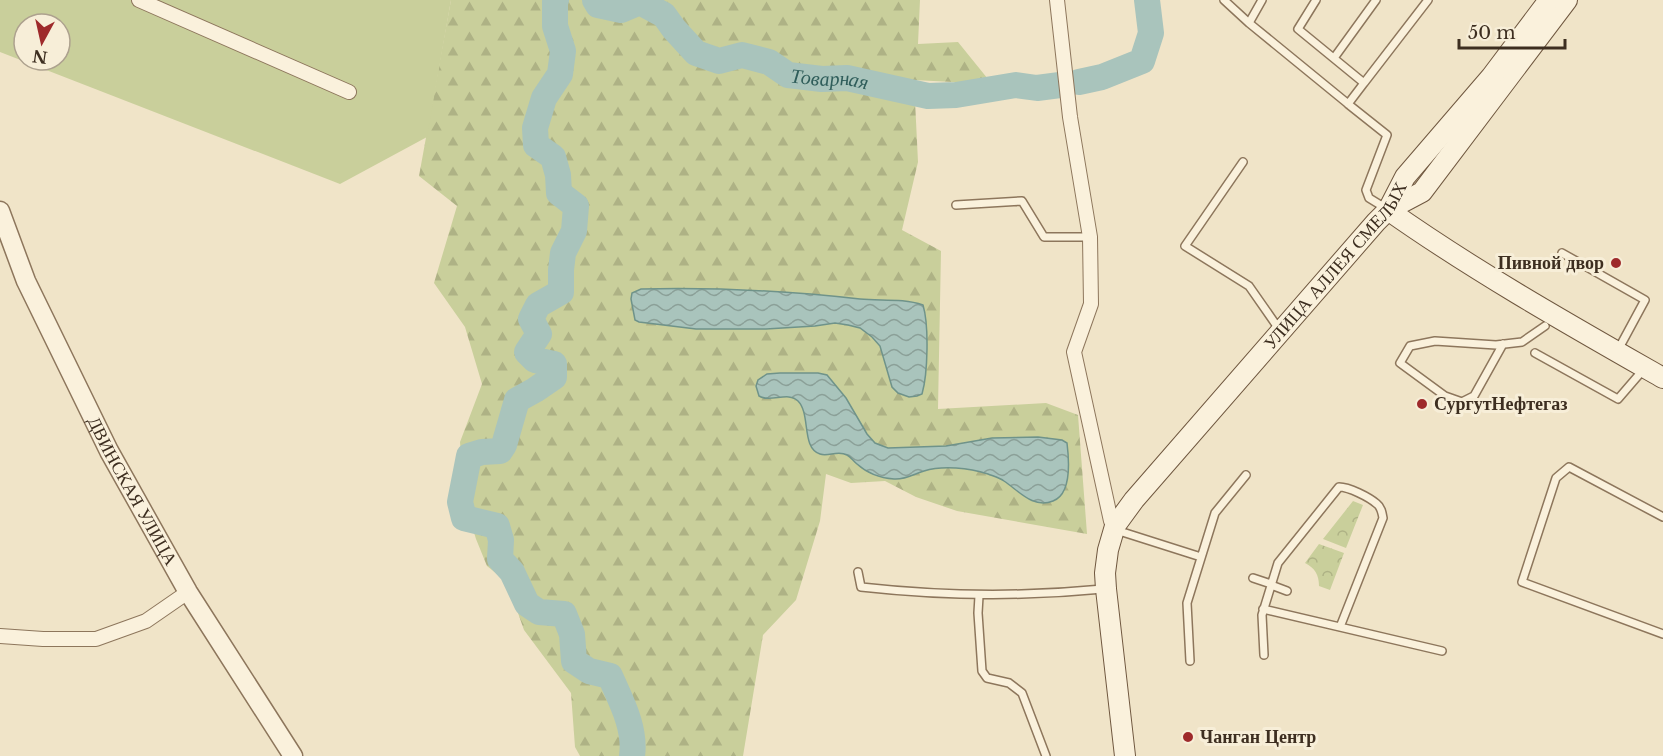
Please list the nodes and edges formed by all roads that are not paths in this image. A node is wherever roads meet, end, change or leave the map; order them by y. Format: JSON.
{"nodes":[{"id":1,"x":139,"y":0,"type":"edge"},
{"id":2,"x":1057,"y":0,"type":"edge"},
{"id":3,"x":1224,"y":0,"type":"edge"},
{"id":4,"x":1262,"y":0,"type":"edge"},
{"id":5,"x":1316,"y":0,"type":"edge"},
{"id":6,"x":1376,"y":0,"type":"edge"},
{"id":7,"x":1428,"y":0,"type":"edge"},
{"id":8,"x":1549,"y":0,"type":"edge"},
{"id":9,"x":1567,"y":0,"type":"edge"},
{"id":10,"x":1249,"y":23,"type":"junction"},
{"id":11,"x":1334,"y":58,"type":"junction"},
{"id":12,"x":1364,"y":83,"type":"junction"},
{"id":13,"x":349,"y":92,"type":"dead end"},
{"id":14,"x":1348,"y":104,"type":"junction"},
{"id":15,"x":1243,"y":162,"type":"dead end"},
{"id":16,"x":956,"y":205,"type":"dead end"},
{"id":17,"x":1388,"y":210,"type":"junction"},
{"id":18,"x":0,"y":211,"type":"edge"},
{"id":19,"x":1090,"y":237,"type":"junction"},
{"id":20,"x":1562,"y":253,"type":"dead end"},
{"id":21,"x":1545,"y":326,"type":"dead end"},
{"id":22,"x":1280,"y":331,"type":"junction"},
{"id":23,"x":1503,"y":344,"type":"junction"},
{"id":24,"x":1617,"y":352,"type":"junction"},
{"id":25,"x":1535,"y":353,"type":"dead end"},
{"id":26,"x":1645,"y":368,"type":"junction"},
{"id":27,"x":1663,"y":378,"type":"edge"},
{"id":28,"x":1246,"y":475,"type":"dead end"},
{"id":29,"x":1663,"y":517,"type":"edge"},
{"id":30,"x":1114,"y":528,"type":"junction"},
{"id":31,"x":1200,"y":559,"type":"junction"},
{"id":32,"x":1209,"y":564,"type":"dead end"},
{"id":33,"x":858,"y":572,"type":"dead end"},
{"id":34,"x":1253,"y":578,"type":"dead end"},
{"id":35,"x":1271,"y":584,"type":"junction"},
{"id":36,"x":1106,"y":589,"type":"junction"},
{"id":37,"x":1287,"y":591,"type":"dead end"},
{"id":38,"x":188,"y":592,"type":"junction"},
{"id":39,"x":979,"y":596,"type":"junction"},
{"id":40,"x":1263,"y":609,"type":"junction"},
{"id":41,"x":1340,"y":627,"type":"junction"},
{"id":42,"x":1663,"y":634,"type":"edge"},
{"id":43,"x":0,"y":636,"type":"edge"},
{"id":44,"x":1442,"y":651,"type":"dead end"},
{"id":45,"x":1264,"y":655,"type":"dead end"},
{"id":46,"x":1190,"y":661,"type":"dead end"},
{"id":47,"x":293,"y":756,"type":"edge"},
{"id":48,"x":1046,"y":756,"type":"edge"},
{"id":49,"x":1125,"y":756,"type":"edge"}],
"edges":[{"from":1,"to":13,"type":"street"},
{"from":2,"to":19,"type":"street"},
{"from":3,"to":10,"type":"lane"},
{"from":4,"to":10,"type":"lane"},
{"from":5,"to":11,"type":"lane"},
{"from":6,"to":11,"type":"lane"},
{"from":7,"to":12,"type":"lane"},
{"from":8,"to":17,"type":"main road","name":"УЛИЦА АЛЛЕЯ СМЕЛЫХ"},
{"from":9,"to":17,"type":"main road"},
{"from":10,"to":14,"type":"lane"},
{"from":11,"to":12,"type":"lane"},
{"from":12,"to":14,"type":"lane"},
{"from":14,"to":17,"type":"lane"},
{"from":15,"to":22,"type":"lane"},
{"from":16,"to":19,"type":"lane"},
{"from":17,"to":22,"type":"main road","name":"УЛИЦА АЛЛЕЯ СМЕЛЫХ"},
{"from":17,"to":24,"type":"main road"},
{"from":18,"to":38,"type":"street","name":"ДВИНСКАЯ УЛИЦА"},
{"from":19,"to":30,"type":"street"},
{"from":20,"to":24,"type":"lane"},
{"from":21,"to":23,"type":"lane"},
{"from":22,"to":30,"type":"main road","name":"УЛИЦА АЛЛЕЯ СМЕЛЫХ"},
{"from":23,"to":23,"type":"lane"},
{"from":24,"to":26,"type":"main road"},
{"from":25,"to":26,"type":"lane"},
{"from":26,"to":27,"type":"main road"},
{"from":28,"to":31,"type":"lane"},
{"from":29,"to":42,"type":"lane"},
{"from":30,"to":31,"type":"lane"},
{"from":30,"to":36,"type":"main road","name":"УЛИЦА АЛЛЕЯ СМЕЛЫХ"},
{"from":31,"to":32,"type":"lane"},
{"from":31,"to":46,"type":"lane"},
{"from":33,"to":39,"type":"lane"},
{"from":34,"to":35,"type":"lane"},
{"from":35,"to":37,"type":"lane"},
{"from":35,"to":40,"type":"lane"},
{"from":35,"to":41,"type":"lane"},
{"from":36,"to":39,"type":"lane"},
{"from":36,"to":49,"type":"main road","name":"УЛИЦА АЛЛЕЯ СМЕЛЫХ"},
{"from":38,"to":43,"type":"street"},
{"from":38,"to":47,"type":"street","name":"ДВИНСКАЯ УЛИЦА"},
{"from":39,"to":48,"type":"lane"},
{"from":40,"to":41,"type":"lane"},
{"from":40,"to":45,"type":"lane"},
{"from":41,"to":44,"type":"lane"}]}
